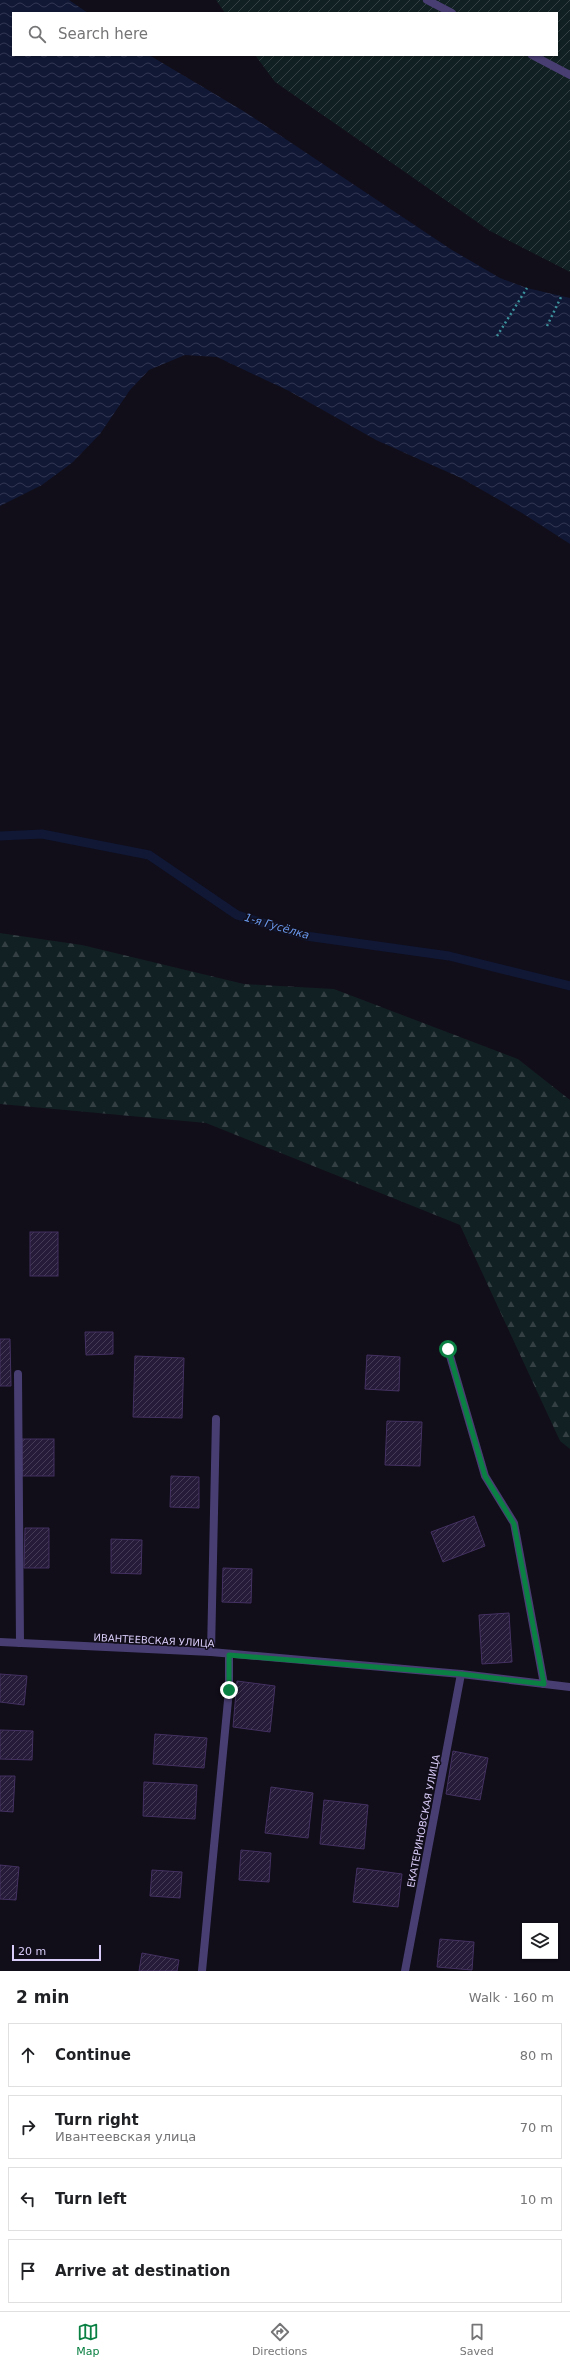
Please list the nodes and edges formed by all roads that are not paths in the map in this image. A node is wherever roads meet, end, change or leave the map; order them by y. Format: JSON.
{"nodes":[{"id":1,"x":427,"y":0,"type":"edge"},
{"id":2,"x":450,"y":12,"type":"edge"},
{"id":3,"x":534,"y":56,"type":"edge"},
{"id":4,"x":570,"y":75,"type":"edge"},
{"id":5,"x":448,"y":1349,"type":"dead end"},
{"id":6,"x":18,"y":1374,"type":"dead end"},
{"id":7,"x":216,"y":1419,"type":"dead end"},
{"id":8,"x":0,"y":1642,"type":"edge"},
{"id":9,"x":20,"y":1642,"type":"junction"},
{"id":10,"x":212,"y":1652,"type":"junction"},
{"id":11,"x":229,"y":1655,"type":"junction"},
{"id":12,"x":461,"y":1674,"type":"junction"},
{"id":13,"x":544,"y":1684,"type":"junction"},
{"id":14,"x":570,"y":1687,"type":"edge"},
{"id":15,"x":202,"y":1971,"type":"edge"},
{"id":16,"x":405,"y":1971,"type":"edge"}],
"edges":[{"from":1,"to":2,"type":"street"},
{"from":3,"to":4,"type":"street"},
{"from":5,"to":13,"type":"street"},
{"from":6,"to":9,"type":"street"},
{"from":7,"to":10,"type":"street"},
{"from":8,"to":9,"type":"street","name":"ИВАНТЕЕВСКАЯ УЛИЦА"},
{"from":9,"to":10,"type":"street","name":"ИВАНТЕЕВСКАЯ УЛИЦА"},
{"from":10,"to":11,"type":"street","name":"ИВАНТЕЕВСКАЯ УЛИЦА"},
{"from":11,"to":12,"type":"street","name":"ИВАНТЕЕВСКАЯ УЛИЦА"},
{"from":11,"to":15,"type":"street"},
{"from":12,"to":13,"type":"street","name":"ИВАНТЕЕВСКАЯ УЛИЦА"},
{"from":12,"to":16,"type":"street","name":"ЕКАТЕРИНОВСКАЯ УЛИЦА"},
{"from":13,"to":14,"type":"street","name":"ИВАНТЕЕВСКАЯ УЛИЦА"}]}
